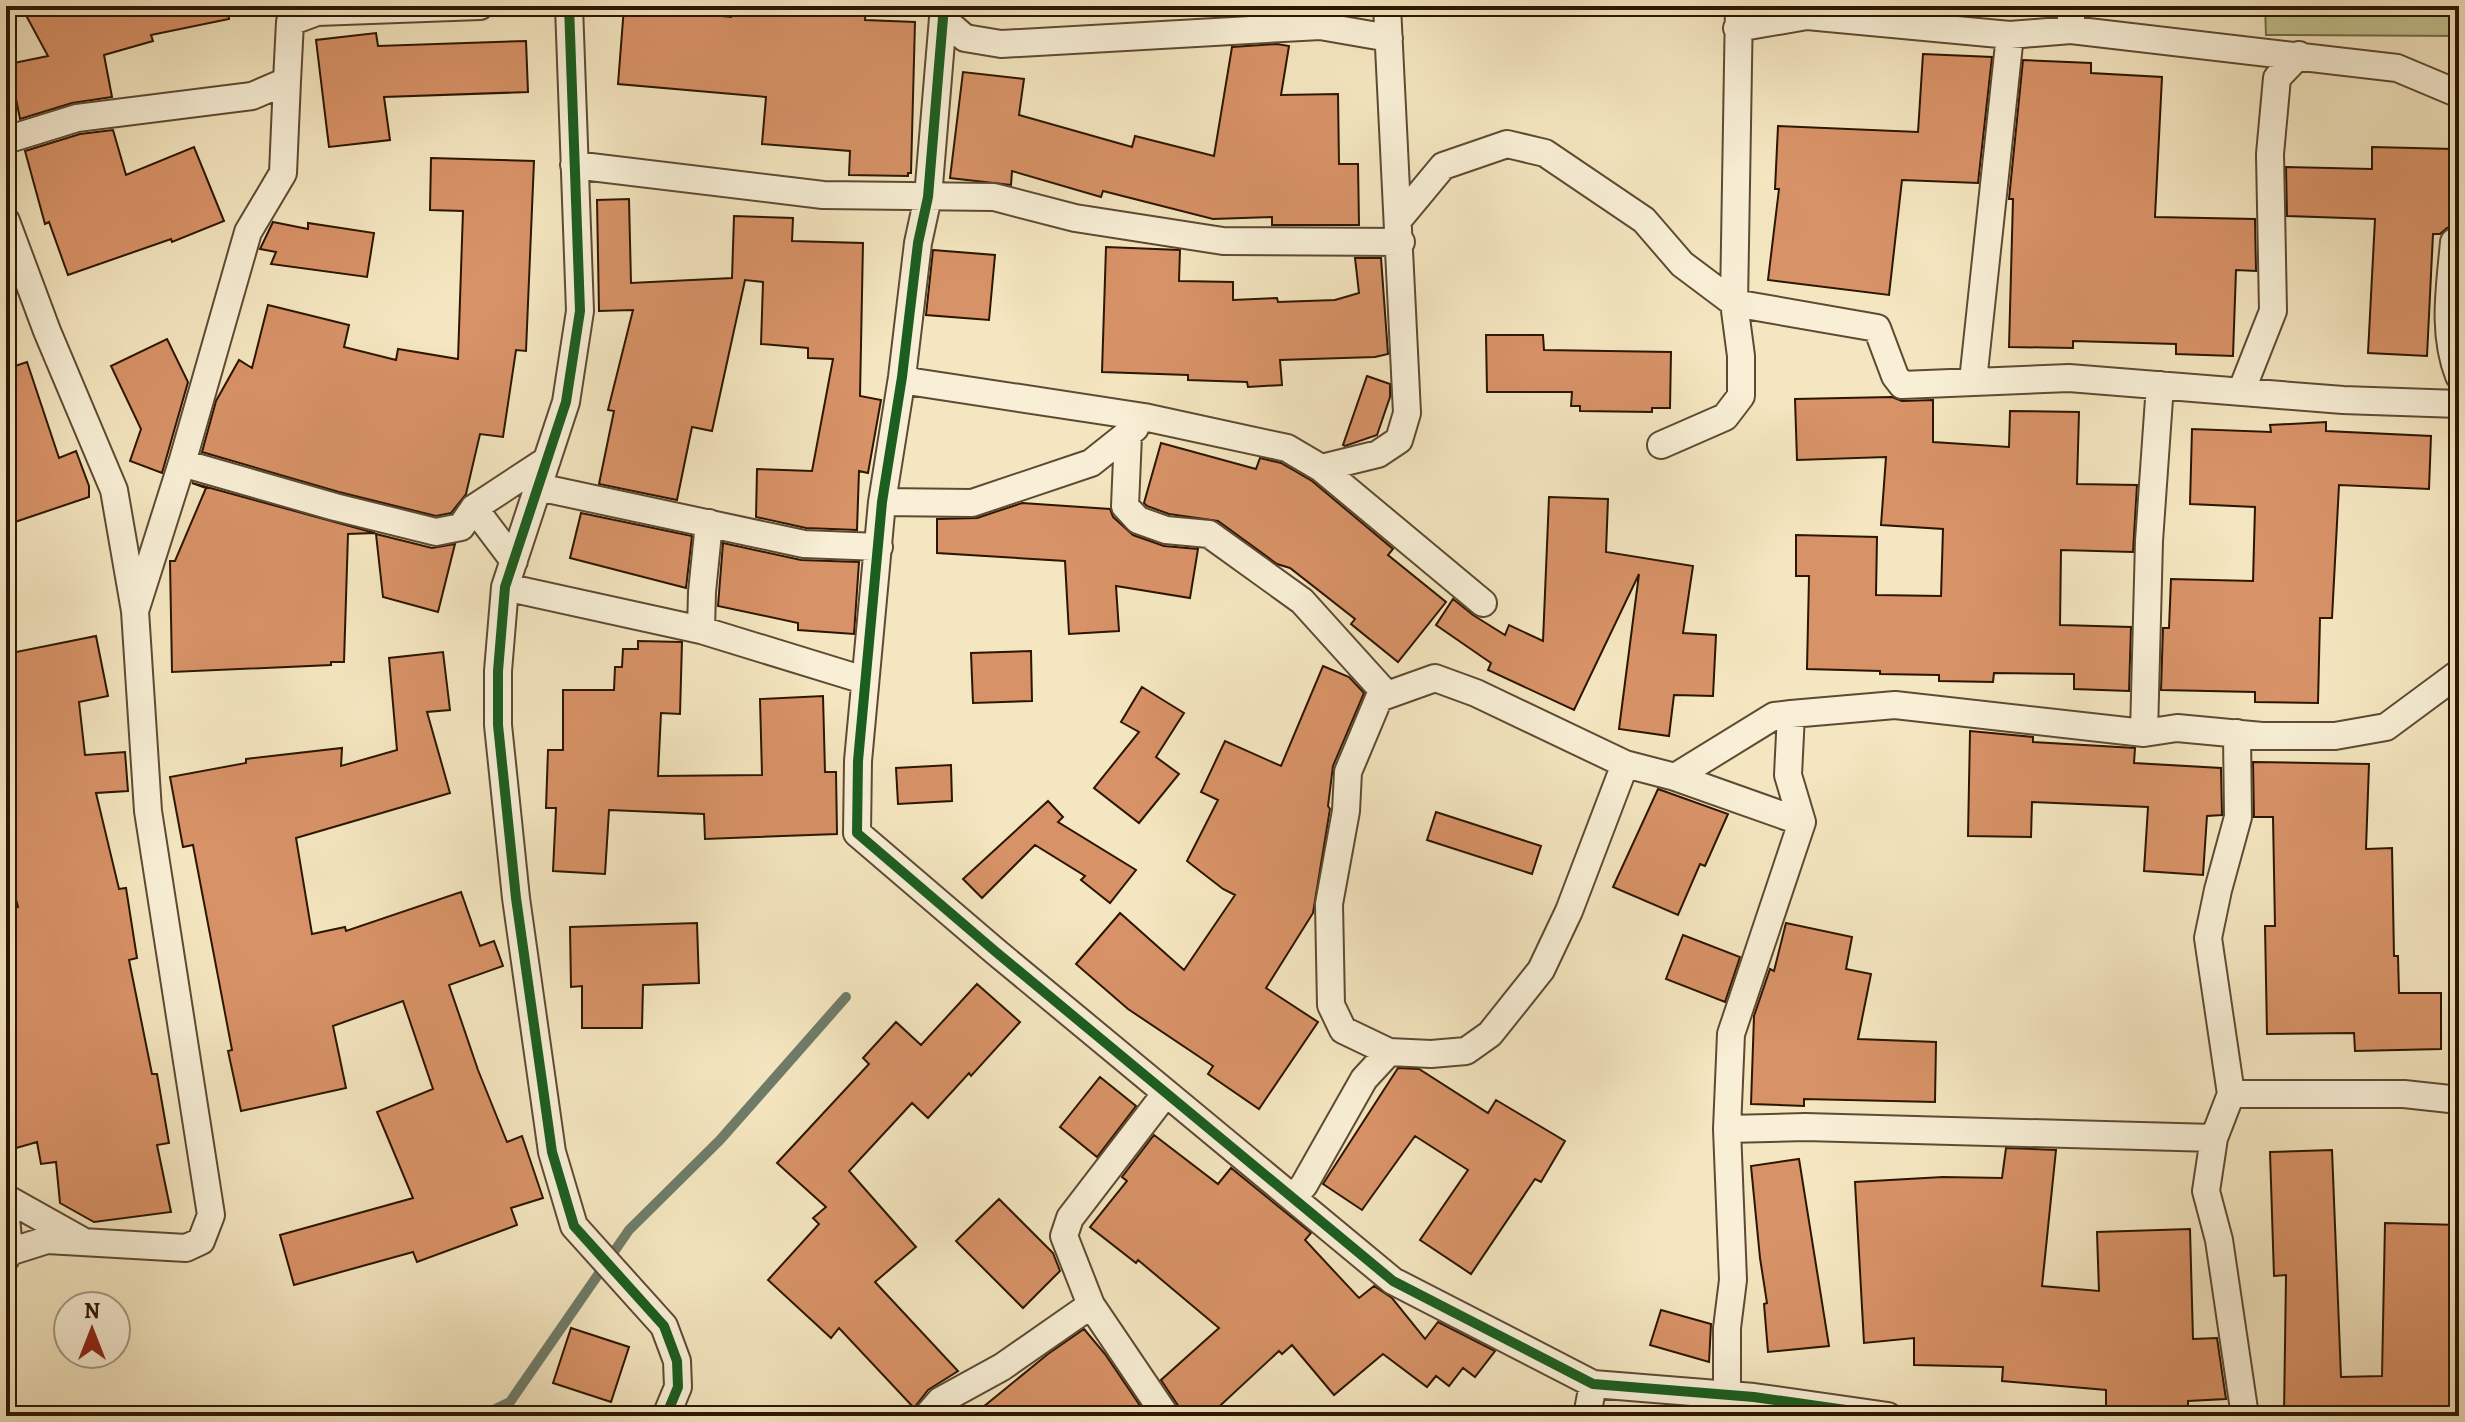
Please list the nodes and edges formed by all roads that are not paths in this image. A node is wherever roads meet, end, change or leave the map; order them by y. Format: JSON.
{"nodes":[{"id":1,"x":480,"y":6,"type":"edge"},
{"id":2,"x":569,"y":6,"type":"edge"},
{"id":3,"x":1387,"y":6,"type":"edge"},
{"id":4,"x":944,"y":13,"type":"edge"},
{"id":5,"x":1738,"y":17,"type":"edge"},
{"id":6,"x":2071,"y":18,"type":"edge"},
{"id":7,"x":2010,"y":35,"type":"junction"},
{"id":8,"x":1389,"y":38,"type":"junction"},
{"id":9,"x":2299,"y":55,"type":"junction"},
{"id":10,"x":287,"y":81,"type":"junction"},
{"id":11,"x":2459,"y":94,"type":"edge"},
{"id":12,"x":6,"y":140,"type":"edge"},
{"id":13,"x":574,"y":165,"type":"junction"},
{"id":14,"x":928,"y":197,"type":"junction"},
{"id":15,"x":6,"y":221,"type":"edge"},
{"id":16,"x":1400,"y":230,"type":"junction"},
{"id":17,"x":2459,"y":242,"type":"edge"},
{"id":18,"x":1734,"y":303,"type":"junction"},
{"id":19,"x":2459,"y":376,"type":"edge"},
{"id":20,"x":902,"y":377,"type":"junction"},
{"id":21,"x":1973,"y":381,"type":"junction"},
{"id":22,"x":2160,"y":385,"type":"junction"},
{"id":23,"x":2241,"y":392,"type":"junction"},
{"id":24,"x":2459,"y":404,"type":"edge"},
{"id":25,"x":1136,"y":426,"type":"junction"},
{"id":26,"x":1661,"y":445,"type":"dead end"},
{"id":27,"x":547,"y":460,"type":"junction"},
{"id":28,"x":182,"y":463,"type":"junction"},
{"id":29,"x":1321,"y":468,"type":"junction"},
{"id":30,"x":538,"y":487,"type":"junction"},
{"id":31,"x":882,"y":502,"type":"junction"},
{"id":32,"x":474,"y":508,"type":"junction"},
{"id":33,"x":709,"y":523,"type":"junction"},
{"id":34,"x":879,"y":547,"type":"junction"},
{"id":35,"x":514,"y":561,"type":"junction"},
{"id":36,"x":505,"y":587,"type":"junction"},
{"id":37,"x":1483,"y":603,"type":"dead end"},
{"id":38,"x":135,"y":611,"type":"junction"},
{"id":39,"x":701,"y":630,"type":"junction"},
{"id":40,"x":2459,"y":673,"type":"edge"},
{"id":41,"x":864,"y":680,"type":"junction"},
{"id":42,"x":1387,"y":695,"type":"junction"},
{"id":43,"x":1791,"y":714,"type":"junction"},
{"id":44,"x":2144,"y":733,"type":"junction"},
{"id":45,"x":2237,"y":733,"type":"junction"},
{"id":46,"x":1625,"y":764,"type":"junction"},
{"id":47,"x":1675,"y":777,"type":"junction"},
{"id":48,"x":1802,"y":822,"type":"junction"},
{"id":49,"x":1389,"y":1052,"type":"junction"},
{"id":50,"x":1166,"y":1093,"type":"junction"},
{"id":51,"x":2231,"y":1094,"type":"junction"},
{"id":52,"x":2459,"y":1100,"type":"edge"},
{"id":53,"x":1727,"y":1129,"type":"junction"},
{"id":54,"x":2214,"y":1138,"type":"junction"},
{"id":55,"x":6,"y":1198,"type":"edge"},
{"id":56,"x":1293,"y":1198,"type":"junction"},
{"id":57,"x":6,"y":1216,"type":"edge"},
{"id":58,"x":84,"y":1241,"type":"junction"},
{"id":59,"x":7,"y":1255,"type":"edge"},
{"id":60,"x":1091,"y":1305,"type":"junction"},
{"id":61,"x":1593,"y":1384,"type":"junction"},
{"id":62,"x":1727,"y":1395,"type":"junction"},
{"id":63,"x":666,"y":1416,"type":"edge"},
{"id":64,"x":927,"y":1416,"type":"edge"},
{"id":65,"x":1166,"y":1416,"type":"edge"},
{"id":66,"x":1587,"y":1416,"type":"edge"},
{"id":67,"x":1888,"y":1416,"type":"edge"},
{"id":68,"x":2245,"y":1416,"type":"edge"}],
"edges":[{"from":1,"to":10,"type":"street"},
{"from":2,"to":13,"type":"street"},
{"from":3,"to":8,"type":"street"},
{"from":4,"to":8,"type":"street"},
{"from":4,"to":14,"type":"street"},
{"from":5,"to":7,"type":"street"},
{"from":5,"to":18,"type":"street"},
{"from":6,"to":7,"type":"street"},
{"from":6,"to":9,"type":"street"},
{"from":7,"to":21,"type":"street"},
{"from":8,"to":16,"type":"street"},
{"from":9,"to":11,"type":"street"},
{"from":9,"to":23,"type":"street"},
{"from":10,"to":12,"type":"street"},
{"from":10,"to":28,"type":"street"},
{"from":13,"to":14,"type":"street"},
{"from":13,"to":27,"type":"street"},
{"from":14,"to":16,"type":"street"},
{"from":14,"to":20,"type":"street"},
{"from":15,"to":38,"type":"street"},
{"from":16,"to":18,"type":"street"},
{"from":16,"to":29,"type":"street"},
{"from":17,"to":19,"type":"street"},
{"from":18,"to":21,"type":"street"},
{"from":18,"to":26,"type":"street"},
{"from":20,"to":25,"type":"street"},
{"from":20,"to":31,"type":"street"},
{"from":21,"to":22,"type":"street"},
{"from":22,"to":23,"type":"street"},
{"from":22,"to":44,"type":"street"},
{"from":23,"to":24,"type":"street"},
{"from":25,"to":29,"type":"street"},
{"from":25,"to":31,"type":"street"},
{"from":25,"to":42,"type":"street"},
{"from":27,"to":30,"type":"street"},
{"from":27,"to":32,"type":"street"},
{"from":28,"to":32,"type":"street"},
{"from":28,"to":38,"type":"street"},
{"from":29,"to":37,"type":"street"},
{"from":30,"to":33,"type":"street"},
{"from":30,"to":35,"type":"street"},
{"from":31,"to":34,"type":"street"},
{"from":32,"to":35,"type":"street"},
{"from":33,"to":34,"type":"street"},
{"from":33,"to":39,"type":"street"},
{"from":34,"to":41,"type":"street"},
{"from":35,"to":36,"type":"street"},
{"from":36,"to":39,"type":"street"},
{"from":36,"to":63,"type":"street"},
{"from":38,"to":58,"type":"street"},
{"from":39,"to":41,"type":"street"},
{"from":40,"to":45,"type":"street"},
{"from":41,"to":50,"type":"street"},
{"from":42,"to":46,"type":"street"},
{"from":42,"to":49,"type":"street"},
{"from":43,"to":44,"type":"street"},
{"from":43,"to":47,"type":"street"},
{"from":43,"to":48,"type":"street"},
{"from":44,"to":45,"type":"street"},
{"from":45,"to":51,"type":"street"},
{"from":46,"to":47,"type":"street"},
{"from":46,"to":49,"type":"street"},
{"from":47,"to":48,"type":"street"},
{"from":48,"to":53,"type":"street"},
{"from":49,"to":56,"type":"street"},
{"from":50,"to":56,"type":"street"},
{"from":50,"to":60,"type":"street"},
{"from":51,"to":52,"type":"street"},
{"from":51,"to":54,"type":"street"},
{"from":53,"to":54,"type":"street"},
{"from":53,"to":62,"type":"street"},
{"from":54,"to":68,"type":"street"},
{"from":55,"to":58,"type":"street"},
{"from":56,"to":61,"type":"street"},
{"from":57,"to":59,"type":"street"},
{"from":58,"to":59,"type":"street"},
{"from":60,"to":64,"type":"street"},
{"from":60,"to":65,"type":"street"},
{"from":61,"to":62,"type":"street"},
{"from":61,"to":66,"type":"street"},
{"from":62,"to":67,"type":"street"}]}
